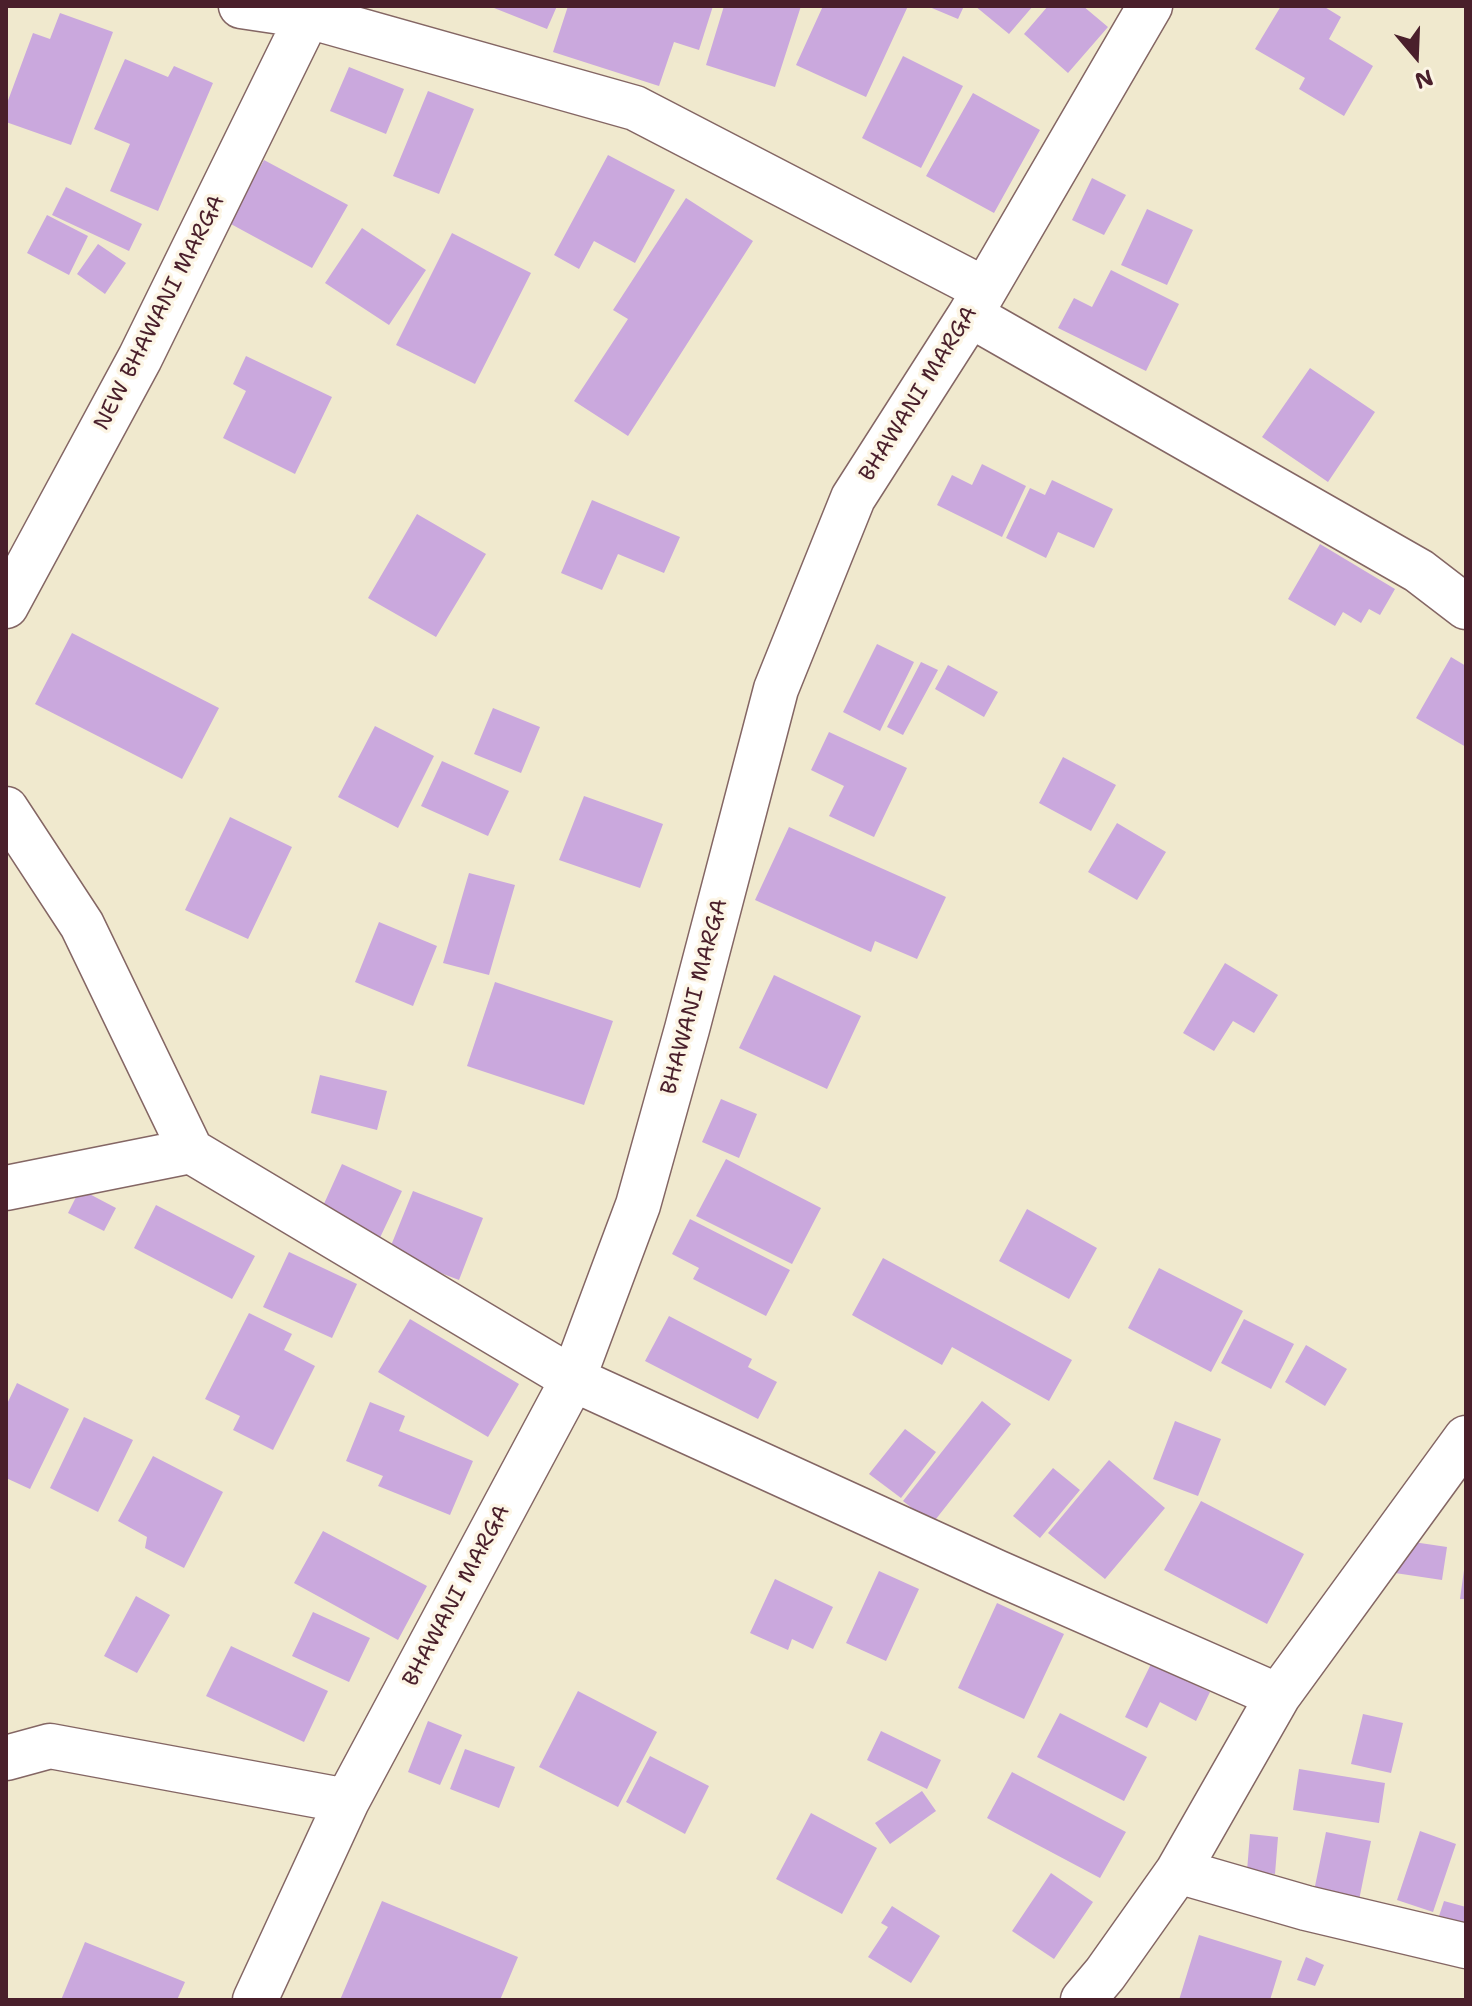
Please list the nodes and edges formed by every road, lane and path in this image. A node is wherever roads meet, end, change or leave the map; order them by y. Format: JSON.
{"nodes":[{"id":1,"x":241,"y":6,"type":"edge"},
{"id":2,"x":1150,"y":6,"type":"edge"},
{"id":3,"x":308,"y":16,"type":"junction"},
{"id":4,"x":977,"y":302,"type":"junction"},
{"id":5,"x":6,"y":606,"type":"edge"},
{"id":6,"x":1466,"y":607,"type":"edge"},
{"id":7,"x":6,"y":809,"type":"edge"},
{"id":8,"x":191,"y":1151,"type":"junction"},
{"id":9,"x":6,"y":1188,"type":"edge"},
{"id":10,"x":573,"y":1379,"type":"junction"},
{"id":11,"x":1466,"y":1438,"type":"edge"},
{"id":12,"x":1278,"y":1696,"type":"junction"},
{"id":13,"x":6,"y":1758,"type":"edge"},
{"id":14,"x":347,"y":1801,"type":"junction"},
{"id":15,"x":1178,"y":1871,"type":"junction"},
{"id":16,"x":1466,"y":1946,"type":"edge"},
{"id":17,"x":255,"y":2000,"type":"edge"},
{"id":18,"x":1083,"y":2000,"type":"edge"}],
"edges":[{"from":1,"to":3,"type":"street"},
{"from":2,"to":4,"type":"street","name":"BHAWANI MARGA"},
{"from":3,"to":4,"type":"street"},
{"from":3,"to":5,"type":"street","name":"NEW BHAWANI MARGA"},
{"from":4,"to":6,"type":"street"},
{"from":4,"to":10,"type":"street","name":"BHAWANI MARGA"},
{"from":7,"to":8,"type":"street"},
{"from":8,"to":9,"type":"street"},
{"from":8,"to":10,"type":"street"},
{"from":10,"to":12,"type":"street"},
{"from":10,"to":14,"type":"street","name":"BHAWANI MARGA"},
{"from":11,"to":12,"type":"street"},
{"from":12,"to":15,"type":"street"},
{"from":13,"to":14,"type":"street"},
{"from":14,"to":17,"type":"street","name":"BHAWANI MARGA"},
{"from":15,"to":16,"type":"street"},
{"from":15,"to":18,"type":"street"}]}
